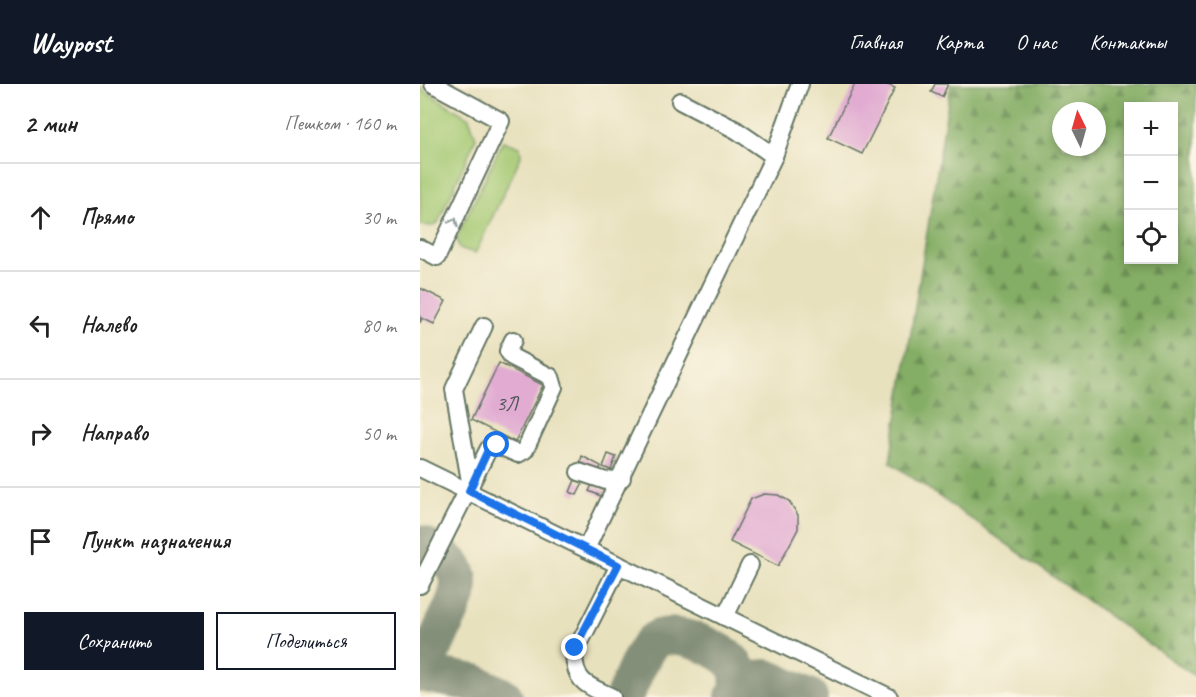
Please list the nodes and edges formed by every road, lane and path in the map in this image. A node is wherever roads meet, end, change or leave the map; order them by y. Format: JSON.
{"nodes":[{"id":1,"x":800,"y":84,"type":"edge"},
{"id":2,"x":441,"y":86,"type":"edge"},
{"id":3,"x":680,"y":101,"type":"dead end"},
{"id":4,"x":774,"y":156,"type":"junction"},
{"id":5,"x":420,"y":248,"type":"edge"},
{"id":6,"x":484,"y":326,"type":"dead end"},
{"id":7,"x":513,"y":340,"type":"dead end"},
{"id":8,"x":420,"y":468,"type":"edge"},
{"id":9,"x":579,"y":472,"type":"dead end"},
{"id":10,"x":622,"y":478,"type":"junction"},
{"id":11,"x":470,"y":489,"type":"junction"},
{"id":12,"x":586,"y":549,"type":"junction"},
{"id":13,"x":750,"y":564,"type":"dead end"},
{"id":14,"x":618,"y":565,"type":"junction"},
{"id":15,"x":420,"y":585,"type":"edge"},
{"id":16,"x":725,"y":617,"type":"junction"},
{"id":17,"x":612,"y":697,"type":"edge"},
{"id":18,"x":889,"y":697,"type":"edge"}],
"edges":[{"from":1,"to":4,"type":"lane"},
{"from":5,"to":2,"type":"lane","one_way":true},
{"from":3,"to":4,"type":"lane"},
{"from":4,"to":10,"type":"lane"},
{"from":6,"to":11,"type":"lane"},
{"from":7,"to":11,"type":"lane"},
{"from":8,"to":11,"type":"lane"},
{"from":9,"to":10,"type":"lane"},
{"from":10,"to":12,"type":"lane"},
{"from":11,"to":12,"type":"lane"},
{"from":11,"to":15,"type":"lane"},
{"from":12,"to":14,"type":"lane"},
{"from":13,"to":16,"type":"lane"},
{"from":14,"to":16,"type":"lane"},
{"from":14,"to":17,"type":"lane"},
{"from":16,"to":18,"type":"lane"}]}
